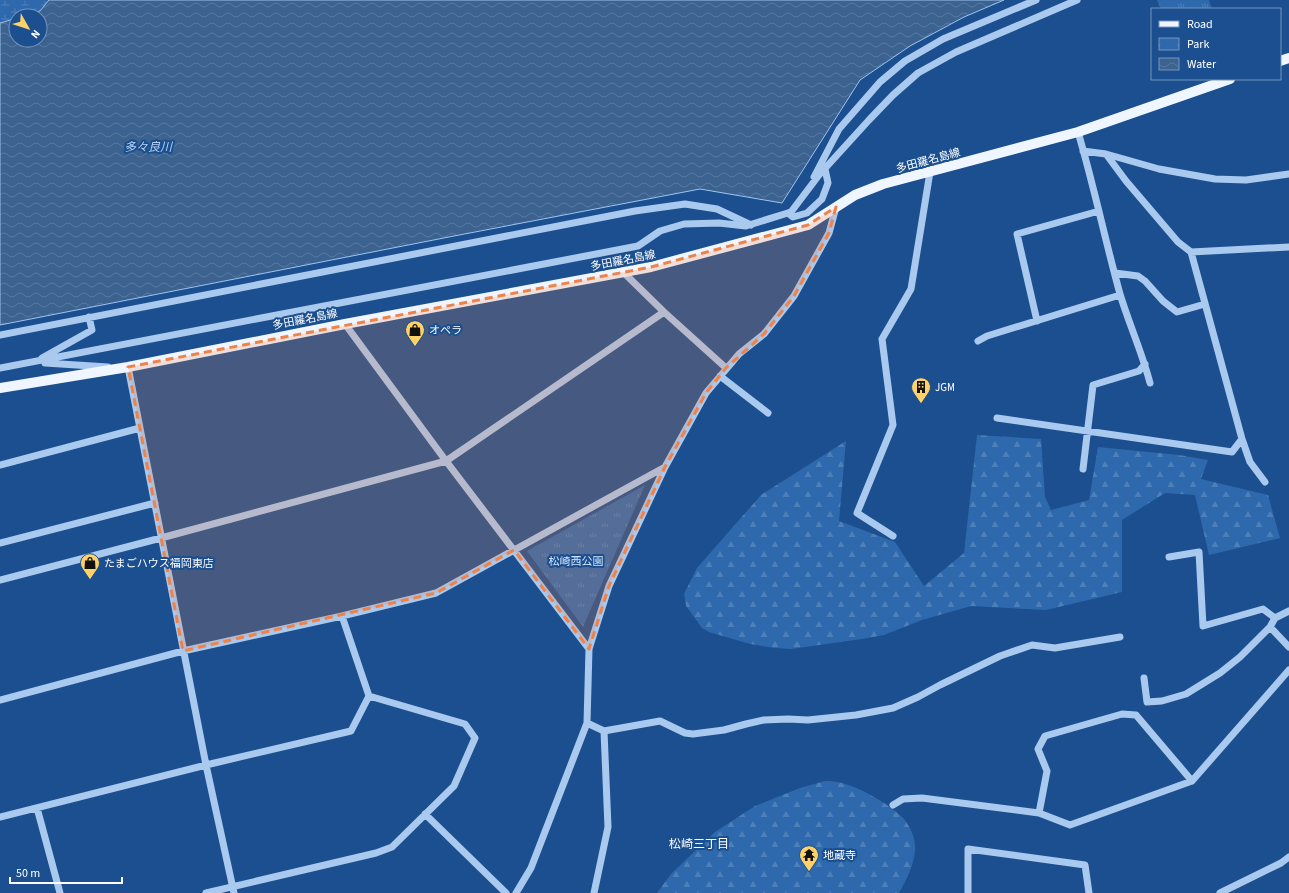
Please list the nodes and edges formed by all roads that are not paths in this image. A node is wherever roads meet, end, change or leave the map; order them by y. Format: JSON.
{"nodes":[{"id":1,"x":1036,"y":0,"type":"edge"},
{"id":2,"x":1077,"y":0,"type":"edge"},
{"id":3,"x":1227,"y":80,"type":"edge"},
{"id":4,"x":1078,"y":132,"type":"junction"},
{"id":5,"x":1083,"y":151,"type":"junction"},
{"id":6,"x":1106,"y":154,"type":"junction"},
{"id":7,"x":825,"y":169,"type":"junction"},
{"id":8,"x":930,"y":172,"type":"junction"},
{"id":9,"x":1289,"y":174,"type":"edge"},
{"id":10,"x":806,"y":192,"type":"junction"},
{"id":11,"x":836,"y":208,"type":"junction"},
{"id":12,"x":1099,"y":211,"type":"junction"},
{"id":13,"x":788,"y":213,"type":"junction"},
{"id":14,"x":751,"y":225,"type":"junction"},
{"id":15,"x":1289,"y":247,"type":"edge"},
{"id":16,"x":1191,"y":252,"type":"junction"},
{"id":17,"x":622,"y":272,"type":"junction"},
{"id":18,"x":1115,"y":273,"type":"junction"},
{"id":19,"x":1120,"y":295,"type":"junction"},
{"id":20,"x":1205,"y":304,"type":"junction"},
{"id":21,"x":664,"y":312,"type":"junction"},
{"id":22,"x":90,"y":317,"type":"junction"},
{"id":23,"x":1037,"y":321,"type":"junction"},
{"id":24,"x":345,"y":324,"type":"junction"},
{"id":25,"x":0,"y":335,"type":"edge"},
{"id":26,"x":978,"y":341,"type":"dead end"},
{"id":27,"x":35,"y":362,"type":"junction"},
{"id":28,"x":1145,"y":364,"type":"junction"},
{"id":29,"x":123,"y":367,"type":"junction"},
{"id":30,"x":0,"y":368,"type":"edge"},
{"id":31,"x":726,"y":368,"type":"junction"},
{"id":32,"x":720,"y":376,"type":"junction"},
{"id":33,"x":1150,"y":383,"type":"dead end"},
{"id":34,"x":0,"y":388,"type":"edge"},
{"id":35,"x":768,"y":413,"type":"dead end"},
{"id":36,"x":996,"y":418,"type":"dead end"},
{"id":37,"x":140,"y":428,"type":"junction"},
{"id":38,"x":1087,"y":431,"type":"junction"},
{"id":39,"x":1242,"y":439,"type":"junction"},
{"id":40,"x":446,"y":461,"type":"junction"},
{"id":41,"x":0,"y":465,"type":"edge"},
{"id":42,"x":665,"y":467,"type":"junction"},
{"id":43,"x":1082,"y":469,"type":"dead end"},
{"id":44,"x":1265,"y":482,"type":"dead end"},
{"id":45,"x":155,"y":503,"type":"junction"},
{"id":46,"x":893,"y":536,"type":"dead end"},
{"id":47,"x":161,"y":538,"type":"junction"},
{"id":48,"x":0,"y":544,"type":"edge"},
{"id":49,"x":514,"y":550,"type":"junction"},
{"id":50,"x":1169,"y":557,"type":"dead end"},
{"id":51,"x":0,"y":580,"type":"edge"},
{"id":52,"x":1289,"y":611,"type":"edge"},
{"id":53,"x":342,"y":616,"type":"junction"},
{"id":54,"x":1275,"y":618,"type":"junction"},
{"id":55,"x":1270,"y":627,"type":"junction"},
{"id":56,"x":1120,"y":637,"type":"dead end"},
{"id":57,"x":1289,"y":648,"type":"edge"},
{"id":58,"x":589,"y":649,"type":"junction"},
{"id":59,"x":183,"y":651,"type":"junction"},
{"id":60,"x":1289,"y":670,"type":"edge"},
{"id":61,"x":1144,"y":678,"type":"dead end"},
{"id":62,"x":368,"y":696,"type":"junction"},
{"id":63,"x":0,"y":700,"type":"edge"},
{"id":64,"x":587,"y":723,"type":"junction"},
{"id":65,"x":604,"y":731,"type":"junction"},
{"id":66,"x":206,"y":766,"type":"junction"},
{"id":67,"x":1192,"y":781,"type":"junction"},
{"id":68,"x":893,"y":805,"type":"dead end"},
{"id":69,"x":37,"y":808,"type":"junction"},
{"id":70,"x":1039,"y":813,"type":"junction"},
{"id":71,"x":425,"y":814,"type":"junction"},
{"id":72,"x":0,"y":817,"type":"edge"},
{"id":73,"x":1289,"y":858,"type":"edge"},
{"id":74,"x":233,"y":890,"type":"edge"},
{"id":75,"x":60,"y":893,"type":"edge"},
{"id":76,"x":206,"y":893,"type":"edge"},
{"id":77,"x":506,"y":893,"type":"edge"},
{"id":78,"x":516,"y":893,"type":"edge"},
{"id":79,"x":594,"y":893,"type":"edge"},
{"id":80,"x":968,"y":893,"type":"edge"},
{"id":81,"x":1089,"y":893,"type":"edge"},
{"id":82,"x":1220,"y":893,"type":"edge"}],
"edges":[{"from":1,"to":10,"type":"street"},
{"from":2,"to":7,"type":"street"},
{"from":3,"to":4,"type":"main road","name":"多田羅名島線"},
{"from":4,"to":5,"type":"street"},
{"from":4,"to":8,"type":"main road","name":"多田羅名島線"},
{"from":5,"to":6,"type":"street"},
{"from":5,"to":12,"type":"street"},
{"from":6,"to":9,"type":"street"},
{"from":6,"to":16,"type":"street"},
{"from":7,"to":10,"type":"street"},
{"from":7,"to":13,"type":"street"},
{"from":8,"to":11,"type":"main road","name":"多田羅名島線"},
{"from":8,"to":46,"type":"street"},
{"from":10,"to":13,"type":"street"},
{"from":11,"to":17,"type":"main road","name":"多田羅名島線"},
{"from":11,"to":31,"type":"street"},
{"from":12,"to":18,"type":"street"},
{"from":12,"to":23,"type":"street"},
{"from":13,"to":14,"type":"street"},
{"from":14,"to":22,"type":"street"},
{"from":14,"to":27,"type":"street"},
{"from":15,"to":16,"type":"street"},
{"from":16,"to":20,"type":"street"},
{"from":17,"to":21,"type":"street"},
{"from":17,"to":24,"type":"main road","name":"多田羅名島線"},
{"from":18,"to":19,"type":"street"},
{"from":18,"to":20,"type":"street"},
{"from":19,"to":23,"type":"street"},
{"from":19,"to":28,"type":"street"},
{"from":20,"to":39,"type":"street"},
{"from":21,"to":31,"type":"street"},
{"from":21,"to":40,"type":"street"},
{"from":22,"to":25,"type":"street"},
{"from":22,"to":27,"type":"street"},
{"from":23,"to":26,"type":"street"},
{"from":24,"to":29,"type":"main road","name":"多田羅名島線"},
{"from":24,"to":40,"type":"street"},
{"from":27,"to":29,"type":"street"},
{"from":27,"to":30,"type":"street"},
{"from":28,"to":33,"type":"street"},
{"from":28,"to":38,"type":"street"},
{"from":29,"to":34,"type":"main road","name":"多田羅名島線"},
{"from":29,"to":37,"type":"street"},
{"from":31,"to":32,"type":"street"},
{"from":32,"to":35,"type":"street"},
{"from":32,"to":42,"type":"street"},
{"from":36,"to":38,"type":"street"},
{"from":37,"to":41,"type":"street"},
{"from":37,"to":45,"type":"street"},
{"from":38,"to":39,"type":"street"},
{"from":38,"to":43,"type":"street"},
{"from":39,"to":44,"type":"street"},
{"from":40,"to":47,"type":"street"},
{"from":40,"to":49,"type":"street"},
{"from":42,"to":49,"type":"street"},
{"from":42,"to":58,"type":"street"},
{"from":45,"to":47,"type":"street"},
{"from":45,"to":48,"type":"street"},
{"from":47,"to":51,"type":"street"},
{"from":47,"to":59,"type":"street"},
{"from":49,"to":53,"type":"street"},
{"from":49,"to":58,"type":"street"},
{"from":50,"to":54,"type":"street"},
{"from":52,"to":54,"type":"street"},
{"from":53,"to":59,"type":"street"},
{"from":53,"to":62,"type":"street"},
{"from":54,"to":55,"type":"street"},
{"from":55,"to":57,"type":"street"},
{"from":55,"to":61,"type":"street"},
{"from":56,"to":65,"type":"street"},
{"from":58,"to":64,"type":"street"},
{"from":59,"to":63,"type":"street"},
{"from":59,"to":66,"type":"street"},
{"from":60,"to":67,"type":"street"},
{"from":62,"to":66,"type":"street"},
{"from":62,"to":71,"type":"street"},
{"from":64,"to":65,"type":"street"},
{"from":64,"to":78,"type":"street"},
{"from":65,"to":79,"type":"street"},
{"from":66,"to":69,"type":"street"},
{"from":66,"to":74,"type":"street"},
{"from":67,"to":70,"type":"street"},
{"from":67,"to":70,"type":"street"},
{"from":68,"to":70,"type":"street"},
{"from":69,"to":72,"type":"street"},
{"from":69,"to":75,"type":"street"},
{"from":71,"to":74,"type":"street"},
{"from":71,"to":77,"type":"street"},
{"from":73,"to":82,"type":"street"},
{"from":74,"to":76,"type":"street"},
{"from":80,"to":81,"type":"street"}]}
